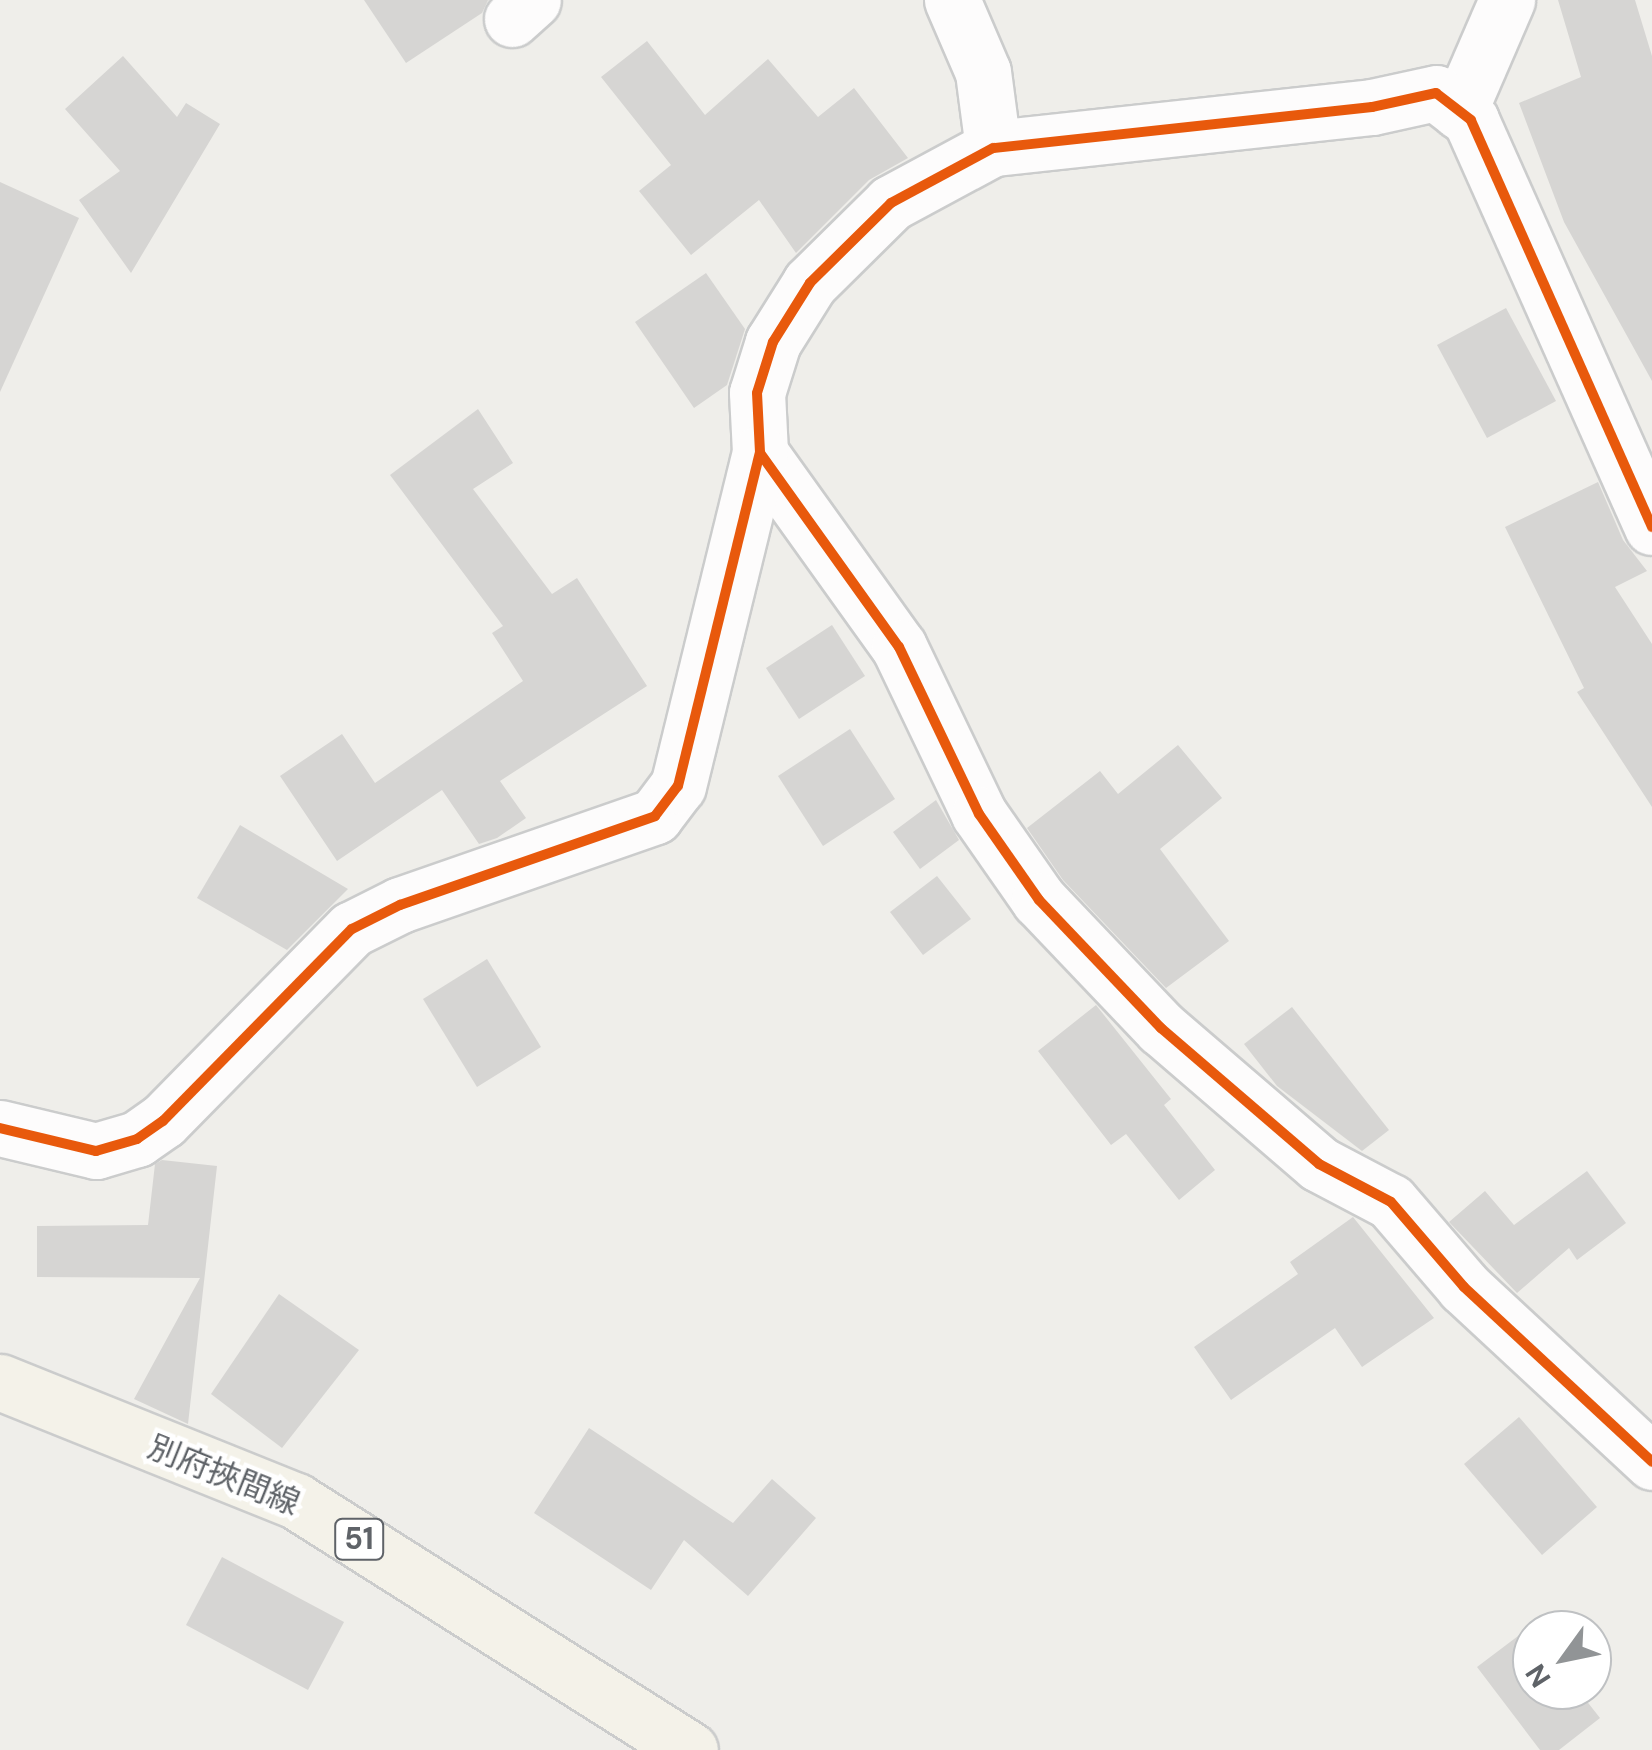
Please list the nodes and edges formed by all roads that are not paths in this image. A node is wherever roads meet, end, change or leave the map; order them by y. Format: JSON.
{"nodes":[{"id":1,"x":952,"y":0,"type":"edge"},
{"id":2,"x":1507,"y":0,"type":"edge"},
{"id":3,"x":1460,"y":111,"type":"junction"},
{"id":4,"x":993,"y":148,"type":"junction"},
{"id":5,"x":760,"y":453,"type":"junction"},
{"id":6,"x":1652,"y":526,"type":"edge"},
{"id":7,"x":0,"y":1128,"type":"edge"},
{"id":8,"x":0,"y":1382,"type":"edge"},
{"id":9,"x":1652,"y":1462,"type":"edge"},
{"id":10,"x":690,"y":1750,"type":"edge"}],
"edges":[{"from":1,"to":4,"type":"street"},
{"from":2,"to":3,"type":"street"},
{"from":3,"to":4,"type":"street"},
{"from":3,"to":6,"type":"street"},
{"from":4,"to":5,"type":"street"},
{"from":5,"to":7,"type":"street"},
{"from":5,"to":9,"type":"street"},
{"from":8,"to":10,"type":"main road","name":"別府挾間線","number":"51"}]}
